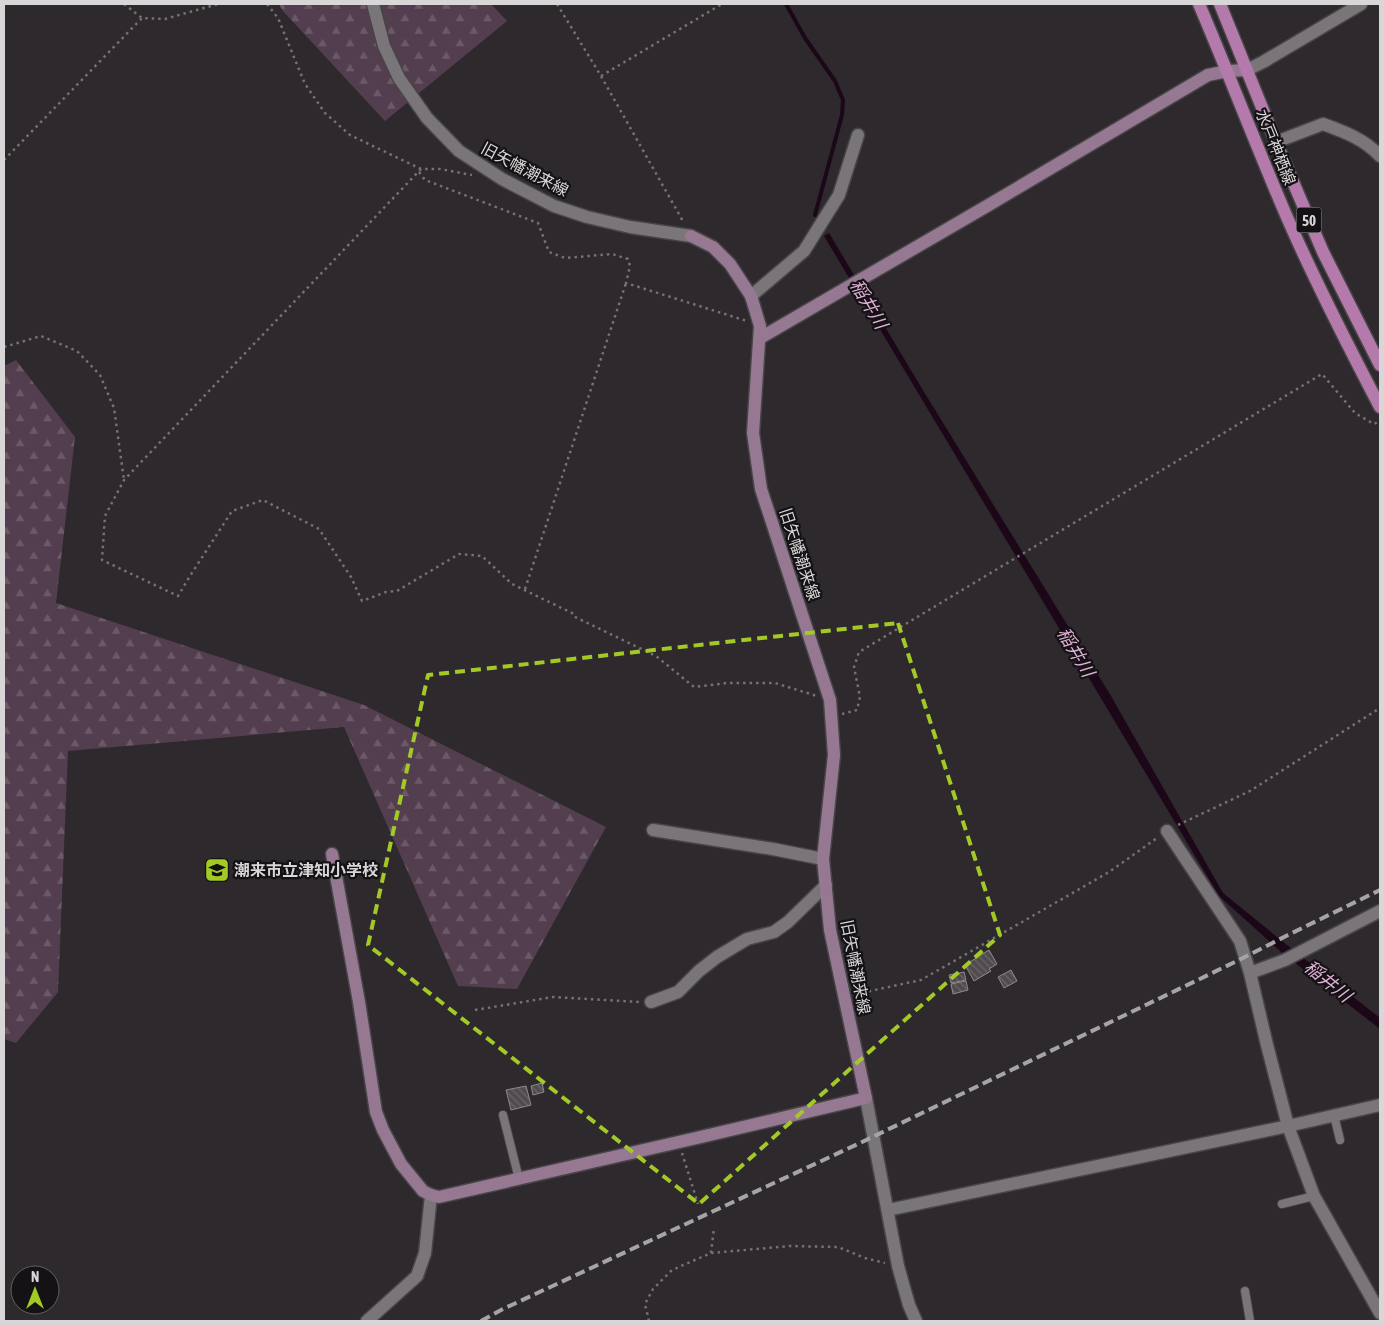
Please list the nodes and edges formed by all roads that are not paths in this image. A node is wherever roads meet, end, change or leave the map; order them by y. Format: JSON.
{"nodes":[{"id":1,"x":373,"y":4,"type":"edge"},
{"id":2,"x":1199,"y":4,"type":"edge"},
{"id":3,"x":1220,"y":4,"type":"edge"},
{"id":4,"x":1361,"y":4,"type":"edge"},
{"id":5,"x":1248,"y":70,"type":"junction"},
{"id":6,"x":1228,"y":71,"type":"junction"},
{"id":7,"x":858,"y":135,"type":"dead end"},
{"id":8,"x":1276,"y":142,"type":"junction"},
{"id":9,"x":1380,"y":156,"type":"edge"},
{"id":10,"x":751,"y":296,"type":"junction"},
{"id":11,"x":760,"y":332,"type":"junction"},
{"id":12,"x":1380,"y":365,"type":"edge"},
{"id":13,"x":1380,"y":407,"type":"edge"},
{"id":14,"x":1171,"y":829,"type":"road end"},
{"id":15,"x":653,"y":830,"type":"dead end"},
{"id":16,"x":332,"y":854,"type":"dead end"},
{"id":17,"x":823,"y":859,"type":"junction"},
{"id":18,"x":826,"y":885,"type":"junction"},
{"id":19,"x":1380,"y":911,"type":"edge"},
{"id":20,"x":1250,"y":973,"type":"junction"},
{"id":21,"x":651,"y":1002,"type":"road end"},
{"id":22,"x":866,"y":1098,"type":"junction"},
{"id":23,"x":1380,"y":1105,"type":"edge"},
{"id":24,"x":1334,"y":1114,"type":"junction"},
{"id":25,"x":503,"y":1115,"type":"dead end"},
{"id":26,"x":1288,"y":1126,"type":"junction"},
{"id":27,"x":1340,"y":1140,"type":"dead end"},
{"id":28,"x":519,"y":1179,"type":"junction"},
{"id":29,"x":431,"y":1195,"type":"junction"},
{"id":30,"x":1314,"y":1196,"type":"junction"},
{"id":31,"x":1282,"y":1204,"type":"dead end"},
{"id":32,"x":888,"y":1210,"type":"junction"},
{"id":33,"x":1245,"y":1291,"type":"dead end"},
{"id":34,"x":1380,"y":1313,"type":"edge"},
{"id":35,"x":367,"y":1321,"type":"edge"},
{"id":36,"x":916,"y":1321,"type":"edge"},
{"id":37,"x":1250,"y":1321,"type":"edge"}],
"edges":[{"from":1,"to":10,"type":"street","name":"旧矢幡潮来線"},
{"from":2,"to":6,"type":"main road","name":"水戸神栖線","number":"50"},
{"from":3,"to":5,"type":"main road","name":"水戸神栖線","number":"50"},
{"from":4,"to":5,"type":"street"},
{"from":5,"to":6,"type":"street"},
{"from":5,"to":8,"type":"main road","name":"水戸神栖線","number":"50"},
{"from":6,"to":11,"type":"street"},
{"from":6,"to":13,"type":"main road","name":"水戸神栖線","number":"50"},
{"from":7,"to":10,"type":"street"},
{"from":8,"to":9,"type":"street"},
{"from":8,"to":12,"type":"main road","name":"水戸神栖線","number":"50"},
{"from":10,"to":11,"type":"street","name":"旧矢幡潮来線"},
{"from":11,"to":17,"type":"street","name":"旧矢幡潮来線"},
{"from":14,"to":20,"type":"street"},
{"from":15,"to":17,"type":"street"},
{"from":16,"to":29,"type":"street"},
{"from":17,"to":18,"type":"street","name":"旧矢幡潮来線"},
{"from":18,"to":21,"type":"street"},
{"from":18,"to":22,"type":"street","name":"旧矢幡潮来線"},
{"from":19,"to":20,"type":"street"},
{"from":20,"to":26,"type":"street"},
{"from":22,"to":28,"type":"street"},
{"from":22,"to":32,"type":"street","name":"旧矢幡潮来線"},
{"from":23,"to":24,"type":"street"},
{"from":24,"to":26,"type":"street"},
{"from":24,"to":27,"type":"lane"},
{"from":25,"to":28,"type":"lane"},
{"from":26,"to":30,"type":"street"},
{"from":26,"to":32,"type":"street"},
{"from":28,"to":29,"type":"street"},
{"from":29,"to":35,"type":"street"},
{"from":30,"to":31,"type":"lane"},
{"from":30,"to":34,"type":"street"},
{"from":32,"to":36,"type":"street","name":"旧矢幡潮来線"},
{"from":33,"to":37,"type":"lane"}]}
